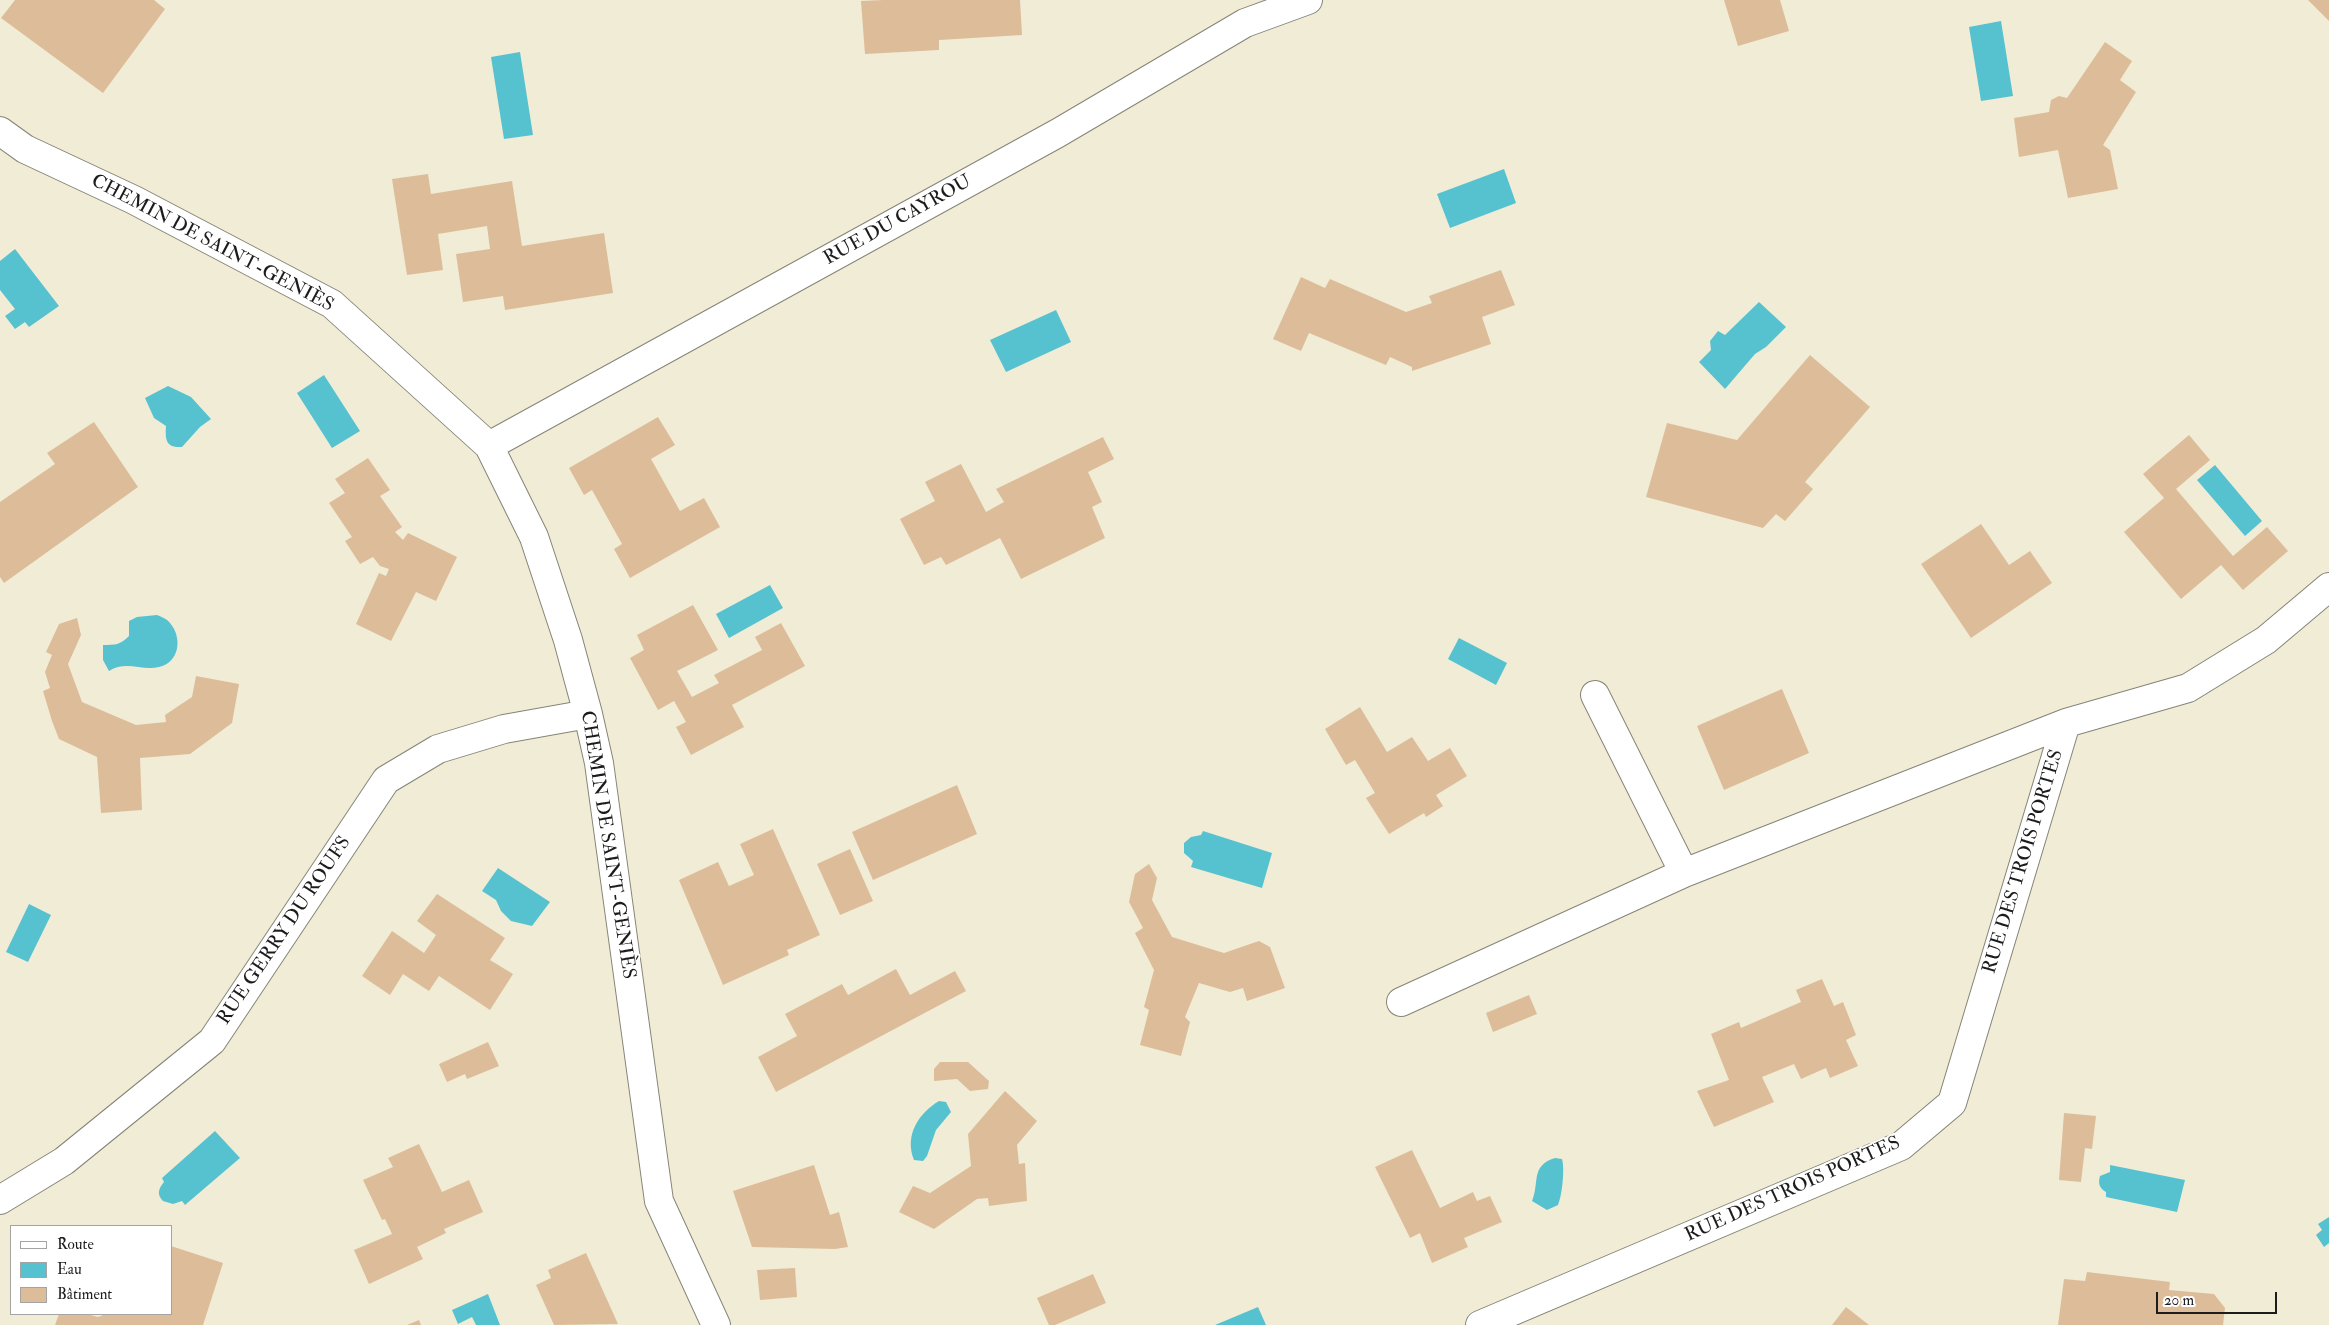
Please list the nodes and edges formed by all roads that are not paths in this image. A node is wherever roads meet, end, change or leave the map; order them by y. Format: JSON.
{"nodes":[{"id":1,"x":1308,"y":0,"type":"edge"},
{"id":2,"x":0,"y":131,"type":"edge"},
{"id":3,"x":489,"y":446,"type":"junction"},
{"id":4,"x":2329,"y":587,"type":"edge"},
{"id":5,"x":1595,"y":695,"type":"dead end"},
{"id":6,"x":588,"y":714,"type":"junction"},
{"id":7,"x":2066,"y":722,"type":"junction"},
{"id":8,"x":1684,"y":873,"type":"junction"},
{"id":9,"x":1400,"y":1002,"type":"dead end"},
{"id":10,"x":0,"y":1200,"type":"edge"},
{"id":11,"x":716,"y":1325,"type":"edge"},
{"id":12,"x":1480,"y":1325,"type":"edge"}],
"edges":[{"from":1,"to":3,"type":"street","name":"RUE DU CAYROU"},
{"from":2,"to":3,"type":"street","name":"CHEMIN DE SAINT-GENIÈS"},
{"from":3,"to":6,"type":"street","name":"CHEMIN DE SAINT-GENIÈS"},
{"from":4,"to":7,"type":"street","name":"RUE DES TROIS PORTES"},
{"from":5,"to":8,"type":"street"},
{"from":6,"to":10,"type":"street","name":"RUE GERRY DU ROUFS"},
{"from":6,"to":11,"type":"street","name":"CHEMIN DE SAINT-GENIÈS"},
{"from":7,"to":8,"type":"street","name":"RUE DES TROIS PORTES"},
{"from":7,"to":12,"type":"street","name":"RUE DES TROIS PORTES"},
{"from":8,"to":9,"type":"street","name":"RUE DES TROIS PORTES"}]}
